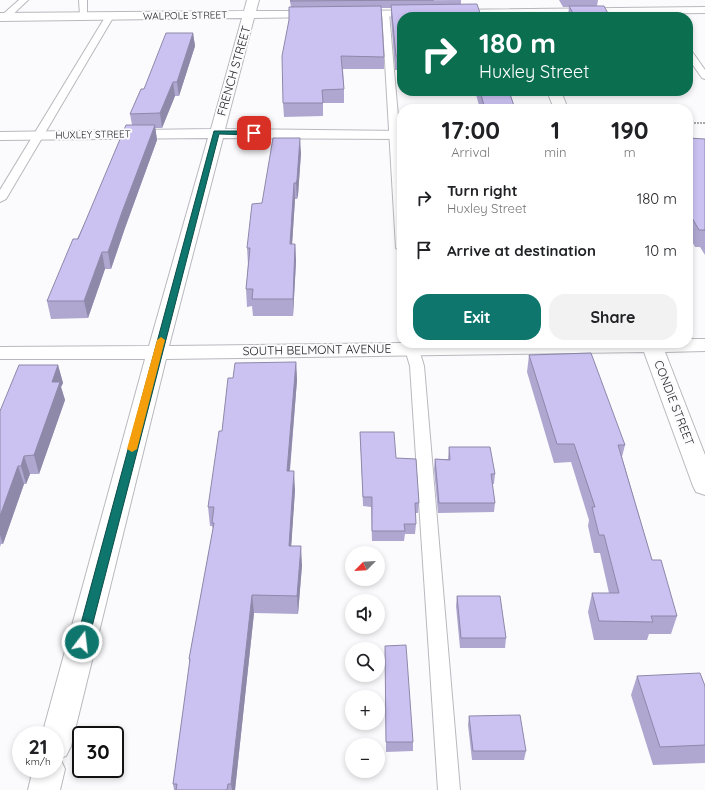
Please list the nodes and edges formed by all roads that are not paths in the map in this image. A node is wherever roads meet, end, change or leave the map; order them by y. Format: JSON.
{"nodes":[{"id":1,"x":24,"y":0,"type":"edge"},
{"id":2,"x":83,"y":0,"type":"edge"},
{"id":3,"x":519,"y":0,"type":"edge"},
{"id":4,"x":251,"y":7,"type":"edge"},
{"id":5,"x":705,"y":10,"type":"edge"},
{"id":6,"x":523,"y":12,"type":"edge"},
{"id":7,"x":684,"y":12,"type":"edge"},
{"id":8,"x":385,"y":13,"type":"junction"},
{"id":9,"x":397,"y":13,"type":"edge"},
{"id":10,"x":84,"y":16,"type":"junction"},
{"id":11,"x":110,"y":16,"type":"junction"},
{"id":12,"x":3,"y":17,"type":"edge"},
{"id":13,"x":693,"y":59,"type":"edge"},
{"id":14,"x":705,"y":76,"type":"edge"},
{"id":15,"x":397,"y":118,"type":"edge"},
{"id":16,"x":216,"y":133,"type":"junction"},
{"id":17,"x":38,"y":135,"type":"junction"},
{"id":18,"x":397,"y":135,"type":"edge"},
{"id":19,"x":0,"y":136,"type":"edge"},
{"id":20,"x":0,"y":199,"type":"edge"},
{"id":21,"x":693,"y":344,"type":"edge"},
{"id":22,"x":705,"y":344,"type":"edge"},
{"id":23,"x":397,"y":346,"type":"edge"},
{"id":24,"x":412,"y":348,"type":"edge"},
{"id":25,"x":653,"y":348,"type":"edge"},
{"id":26,"x":158,"y":352,"type":"junction"},
{"id":27,"x":0,"y":353,"type":"edge"},
{"id":28,"x":705,"y":486,"type":"edge"},
{"id":29,"x":60,"y":726,"type":"edge"},
{"id":30,"x":47,"y":778,"type":"edge"},
{"id":31,"x":44,"y":790,"type":"edge"},
{"id":32,"x":450,"y":790,"type":"edge"}],
"edges":[{"from":1,"to":12,"type":"lane"},
{"from":2,"to":10,"type":"lane"},
{"from":3,"to":6,"type":"street"},
{"from":4,"to":8,"type":"street","name":"WALPOLE STREET"},
{"from":4,"to":11,"type":"street","name":"WALPOLE STREET"},
{"from":4,"to":16,"type":"street","name":"FRENCH STREET"},
{"from":5,"to":7,"type":"street","name":"WALPOLE STREET"},
{"from":8,"to":9,"type":"street","name":"WALPOLE STREET"},
{"from":8,"to":15,"type":"lane"},
{"from":10,"to":11,"type":"street","name":"WALPOLE STREET"},
{"from":10,"to":12,"type":"street","name":"WALPOLE STREET"},
{"from":11,"to":17,"type":"lane"},
{"from":13,"to":14,"type":"lane"},
{"from":16,"to":17,"type":"street","name":"HUXLEY STREET"},
{"from":16,"to":18,"type":"street","name":"HUXLEY STREET"},
{"from":16,"to":26,"type":"street","name":"FRENCH STREET"},
{"from":17,"to":19,"type":"street","name":"HUXLEY STREET"},
{"from":17,"to":20,"type":"lane"},
{"from":21,"to":22,"type":"street","name":"SOUTH BELMONT AVENUE"},
{"from":23,"to":26,"type":"street","name":"SOUTH BELMONT AVENUE"},
{"from":24,"to":32,"type":"lane"},
{"from":25,"to":28,"type":"street","name":"CONDIE STREET"},
{"from":26,"to":27,"type":"street","name":"SOUTH BELMONT AVENUE"},
{"from":26,"to":29,"type":"street","name":"FRENCH STREET"},
{"from":30,"to":31,"type":"street"}]}
